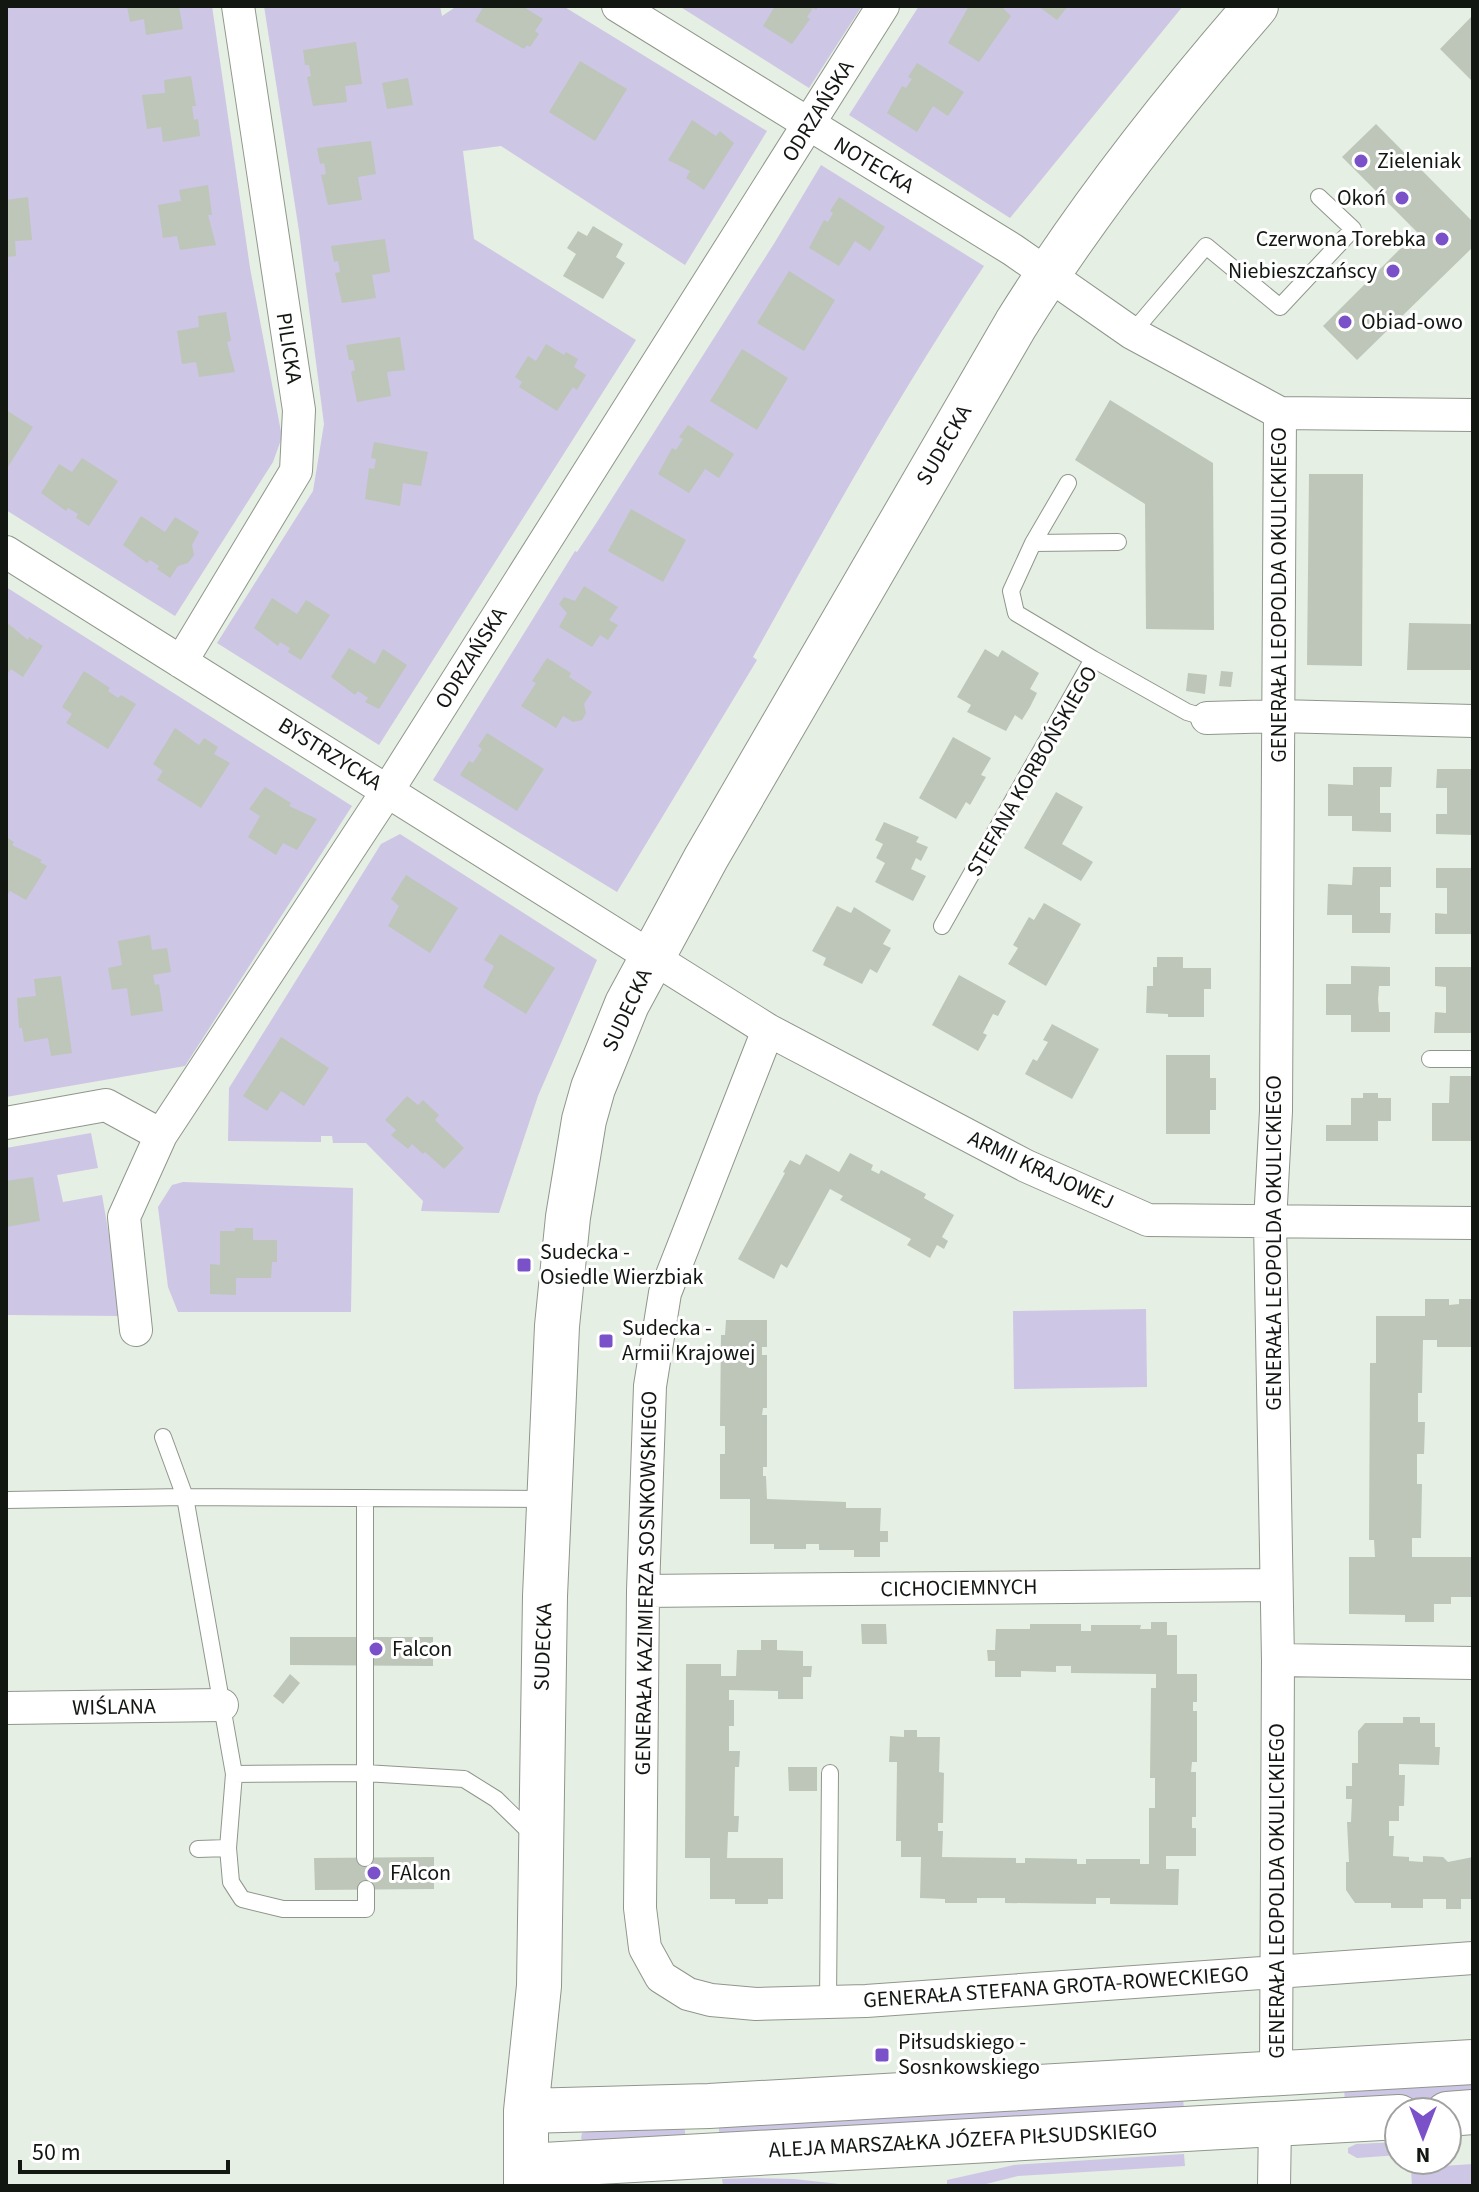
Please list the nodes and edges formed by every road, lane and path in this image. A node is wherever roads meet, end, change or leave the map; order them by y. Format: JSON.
{"nodes":[{"id":1,"x":238,"y":6,"type":"edge"},
{"id":2,"x":618,"y":6,"type":"edge"},
{"id":3,"x":883,"y":6,"type":"edge"},
{"id":4,"x":1256,"y":6,"type":"edge"},
{"id":5,"x":808,"y":125,"type":"junction"},
{"id":6,"x":1319,"y":197,"type":"dead end"},
{"id":7,"x":1047,"y":275,"type":"junction"},
{"id":8,"x":1132,"y":333,"type":"junction"},
{"id":9,"x":1280,"y":413,"type":"junction"},
{"id":10,"x":1473,"y":415,"type":"edge"},
{"id":11,"x":1068,"y":483,"type":"dead end"},
{"id":12,"x":1118,"y":542,"type":"dead end"},
{"id":13,"x":1033,"y":543,"type":"junction"},
{"id":14,"x":6,"y":552,"type":"edge"},
{"id":15,"x":1093,"y":659,"type":"junction"},
{"id":16,"x":181,"y":662,"type":"junction"},
{"id":17,"x":1278,"y":716,"type":"junction"},
{"id":18,"x":1207,"y":718,"type":"joint"},
{"id":19,"x":1473,"y":721,"type":"edge"},
{"id":20,"x":388,"y":790,"type":"junction"},
{"id":21,"x":942,"y":926,"type":"dead end"},
{"id":22,"x":653,"y":956,"type":"junction"},
{"id":23,"x":768,"y":1030,"type":"junction"},
{"id":24,"x":1430,"y":1059,"type":"dead end"},
{"id":25,"x":1473,"y":1059,"type":"edge"},
{"id":26,"x":6,"y":1123,"type":"edge"},
{"id":27,"x":161,"y":1135,"type":"junction"},
{"id":28,"x":1270,"y":1222,"type":"junction"},
{"id":29,"x":1473,"y":1223,"type":"edge"},
{"id":30,"x":136,"y":1330,"type":"dead end"},
{"id":31,"x":163,"y":1437,"type":"dead end"},
{"id":32,"x":185,"y":1497,"type":"junction"},
{"id":33,"x":365,"y":1498,"type":"junction"},
{"id":34,"x":549,"y":1499,"type":"junction"},
{"id":35,"x":6,"y":1500,"type":"edge"},
{"id":36,"x":1276,"y":1585,"type":"junction"},
{"id":37,"x":643,"y":1591,"type":"junction"},
{"id":38,"x":1278,"y":1660,"type":"junction"},
{"id":39,"x":1473,"y":1663,"type":"edge"},
{"id":40,"x":222,"y":1705,"type":"junction"},
{"id":41,"x":6,"y":1708,"type":"edge"},
{"id":42,"x":365,"y":1773,"type":"junction"},
{"id":43,"x":830,"y":1773,"type":"dead end"},
{"id":44,"x":234,"y":1774,"type":"junction"},
{"id":45,"x":543,"y":1845,"type":"junction"},
{"id":46,"x":228,"y":1848,"type":"junction"},
{"id":47,"x":198,"y":1849,"type":"dead end"},
{"id":48,"x":365,"y":1858,"type":"dead end"},
{"id":49,"x":366,"y":1889,"type":"dead end"},
{"id":50,"x":1473,"y":1958,"type":"edge"},
{"id":51,"x":1275,"y":1973,"type":"junction"},
{"id":52,"x":688,"y":1994,"type":"joint"},
{"id":53,"x":828,"y":2002,"type":"junction"},
{"id":54,"x":1473,"y":2062,"type":"edge"},
{"id":55,"x":1276,"y":2072,"type":"junction"},
{"id":56,"x":526,"y":2111,"type":"junction"},
{"id":57,"x":1383,"y":2118,"type":"edge"},
{"id":58,"x":1275,"y":2124,"type":"junction"},
{"id":59,"x":526,"y":2176,"type":"edge"},
{"id":60,"x":1274,"y":2186,"type":"edge"}],
"edges":[{"from":1,"to":16,"type":"street","name":"PILICKA"},
{"from":2,"to":5,"type":"street","name":"NOTECKA"},
{"from":3,"to":5,"type":"street","name":"ODRZAŃSKA"},
{"from":4,"to":7,"type":"street","name":"SUDECKA"},
{"from":5,"to":7,"type":"street","name":"NOTECKA"},
{"from":5,"to":20,"type":"street","name":"ODRZAŃSKA"},
{"from":6,"to":8,"type":"lane"},
{"from":7,"to":8,"type":"street","name":"NOTECKA"},
{"from":7,"to":22,"type":"street","name":"SUDECKA"},
{"from":8,"to":9,"type":"street","name":"NOTECKA"},
{"from":9,"to":10,"type":"street"},
{"from":9,"to":17,"type":"street","name":"GENERAŁA LEOPOLDA OKULICKIEGO"},
{"from":11,"to":13,"type":"lane"},
{"from":12,"to":13,"type":"lane"},
{"from":13,"to":15,"type":"lane"},
{"from":14,"to":16,"type":"street","name":"BYSTRZYCKA"},
{"from":15,"to":18,"type":"lane","name":"STEFANA KORBOŃSKIEGO"},
{"from":15,"to":21,"type":"lane","name":"STEFANA KORBOŃSKIEGO"},
{"from":16,"to":20,"type":"street","name":"BYSTRZYCKA"},
{"from":17,"to":18,"type":"street","name":"STEFANA KORBOŃSKIEGO"},
{"from":17,"to":19,"type":"street","name":"STEFANA KORBOŃSKIEGO"},
{"from":17,"to":28,"type":"street","name":"GENERAŁA LEOPOLDA OKULICKIEGO"},
{"from":20,"to":22,"type":"street","name":"BYSTRZYCKA"},
{"from":20,"to":27,"type":"street","name":"ODRZAŃSKA"},
{"from":22,"to":23,"type":"street","name":"ARMII KRAJOWEJ"},
{"from":22,"to":34,"type":"street","name":"SUDECKA"},
{"from":23,"to":28,"type":"street","name":"ARMII KRAJOWEJ"},
{"from":23,"to":37,"type":"street","name":"GENERAŁA KAZIMIERZA SOSNKOWSKIEGO"},
{"from":24,"to":25,"type":"lane"},
{"from":26,"to":27,"type":"street"},
{"from":27,"to":30,"type":"street","name":"ODRZAŃSKA"},
{"from":28,"to":29,"type":"street","name":"ARMII KRAJOWEJ"},
{"from":28,"to":36,"type":"street","name":"GENERAŁA LEOPOLDA OKULICKIEGO"},
{"from":31,"to":32,"type":"lane"},
{"from":32,"to":33,"type":"lane"},
{"from":32,"to":35,"type":"lane"},
{"from":32,"to":40,"type":"lane"},
{"from":33,"to":34,"type":"lane"},
{"from":33,"to":42,"type":"lane"},
{"from":34,"to":45,"type":"street","name":"SUDECKA"},
{"from":36,"to":37,"type":"street","name":"CICHOCIEMNYCH"},
{"from":36,"to":38,"type":"street","name":"GENERAŁA LEOPOLDA OKULICKIEGO"},
{"from":37,"to":52,"type":"street","name":"GENERAŁA KAZIMIERZA SOSNKOWSKIEGO"},
{"from":38,"to":39,"type":"street"},
{"from":38,"to":51,"type":"street","name":"GENERAŁA LEOPOLDA OKULICKIEGO"},
{"from":40,"to":41,"type":"street","name":"WIŚLANA"},
{"from":40,"to":44,"type":"lane"},
{"from":42,"to":44,"type":"lane"},
{"from":42,"to":45,"type":"lane"},
{"from":42,"to":48,"type":"lane"},
{"from":43,"to":53,"type":"lane"},
{"from":44,"to":46,"type":"lane"},
{"from":45,"to":56,"type":"street","name":"SUDECKA"},
{"from":46,"to":47,"type":"lane"},
{"from":46,"to":49,"type":"lane"},
{"from":50,"to":51,"type":"street","name":"GENERAŁA STEFANA GROTA-ROWECKIEGO"},
{"from":51,"to":53,"type":"street","name":"GENERAŁA STEFANA GROTA-ROWECKIEGO"},
{"from":51,"to":55,"type":"street","name":"GENERAŁA LEOPOLDA OKULICKIEGO"},
{"from":52,"to":53,"type":"street","name":"GENERAŁA STEFANA GROTA-ROWECKIEGO"},
{"from":54,"to":55,"type":"street"},
{"from":55,"to":56,"type":"street"},
{"from":56,"to":59,"type":"street","name":"SUDECKA"},
{"from":57,"to":58,"type":"street","name":"ALEJA MARSZAŁKA JÓZEFA PIŁSUDSKIEGO"},
{"from":58,"to":59,"type":"street","name":"ALEJA MARSZAŁKA JÓZEFA PIŁSUDSKIEGO"},
{"from":58,"to":60,"type":"street"}]}
